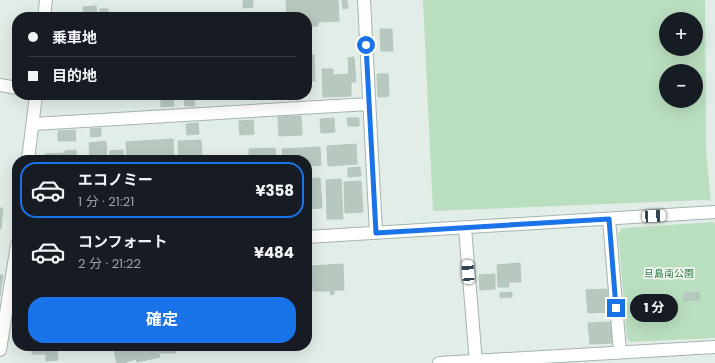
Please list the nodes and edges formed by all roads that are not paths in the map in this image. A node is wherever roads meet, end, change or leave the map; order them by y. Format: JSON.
{"nodes":[{"id":1,"x":46,"y":0,"type":"edge"},
{"id":2,"x":364,"y":0,"type":"edge"},
{"id":3,"x":45,"y":12,"type":"edge"},
{"id":4,"x":0,"y":85,"type":"edge"},
{"id":5,"x":12,"y":87,"type":"edge"},
{"id":6,"x":35,"y":100,"type":"edge"},
{"id":7,"x":369,"y":104,"type":"junction"},
{"id":8,"x":33,"y":124,"type":"junction"},
{"id":9,"x":29,"y":155,"type":"edge"},
{"id":10,"x":715,"y":212,"type":"edge"},
{"id":11,"x":609,"y":219,"type":"junction"},
{"id":12,"x":465,"y":228,"type":"junction"},
{"id":13,"x":376,"y":233,"type":"junction"},
{"id":14,"x":312,"y":237,"type":"edge"},
{"id":15,"x":12,"y":281,"type":"edge"},
{"id":16,"x":715,"y":347,"type":"edge"},
{"id":17,"x":0,"y":350,"type":"edge"},
{"id":18,"x":620,"y":352,"type":"junction"},
{"id":19,"x":476,"y":362,"type":"edge"},
{"id":20,"x":439,"y":363,"type":"edge"}],
"edges":[{"from":1,"to":3,"type":"street"},
{"from":2,"to":7,"type":"street"},
{"from":4,"to":5,"type":"street"},
{"from":6,"to":8,"type":"street"},
{"from":7,"to":8,"type":"street"},
{"from":7,"to":13,"type":"street"},
{"from":8,"to":9,"type":"street"},
{"from":10,"to":11,"type":"street"},
{"from":11,"to":12,"type":"street"},
{"from":11,"to":18,"type":"street"},
{"from":12,"to":13,"type":"street"},
{"from":12,"to":19,"type":"street"},
{"from":13,"to":14,"type":"street"},
{"from":15,"to":17,"type":"street"},
{"from":16,"to":18,"type":"street"},
{"from":18,"to":19,"type":"street"},
{"from":19,"to":20,"type":"street"}]}
